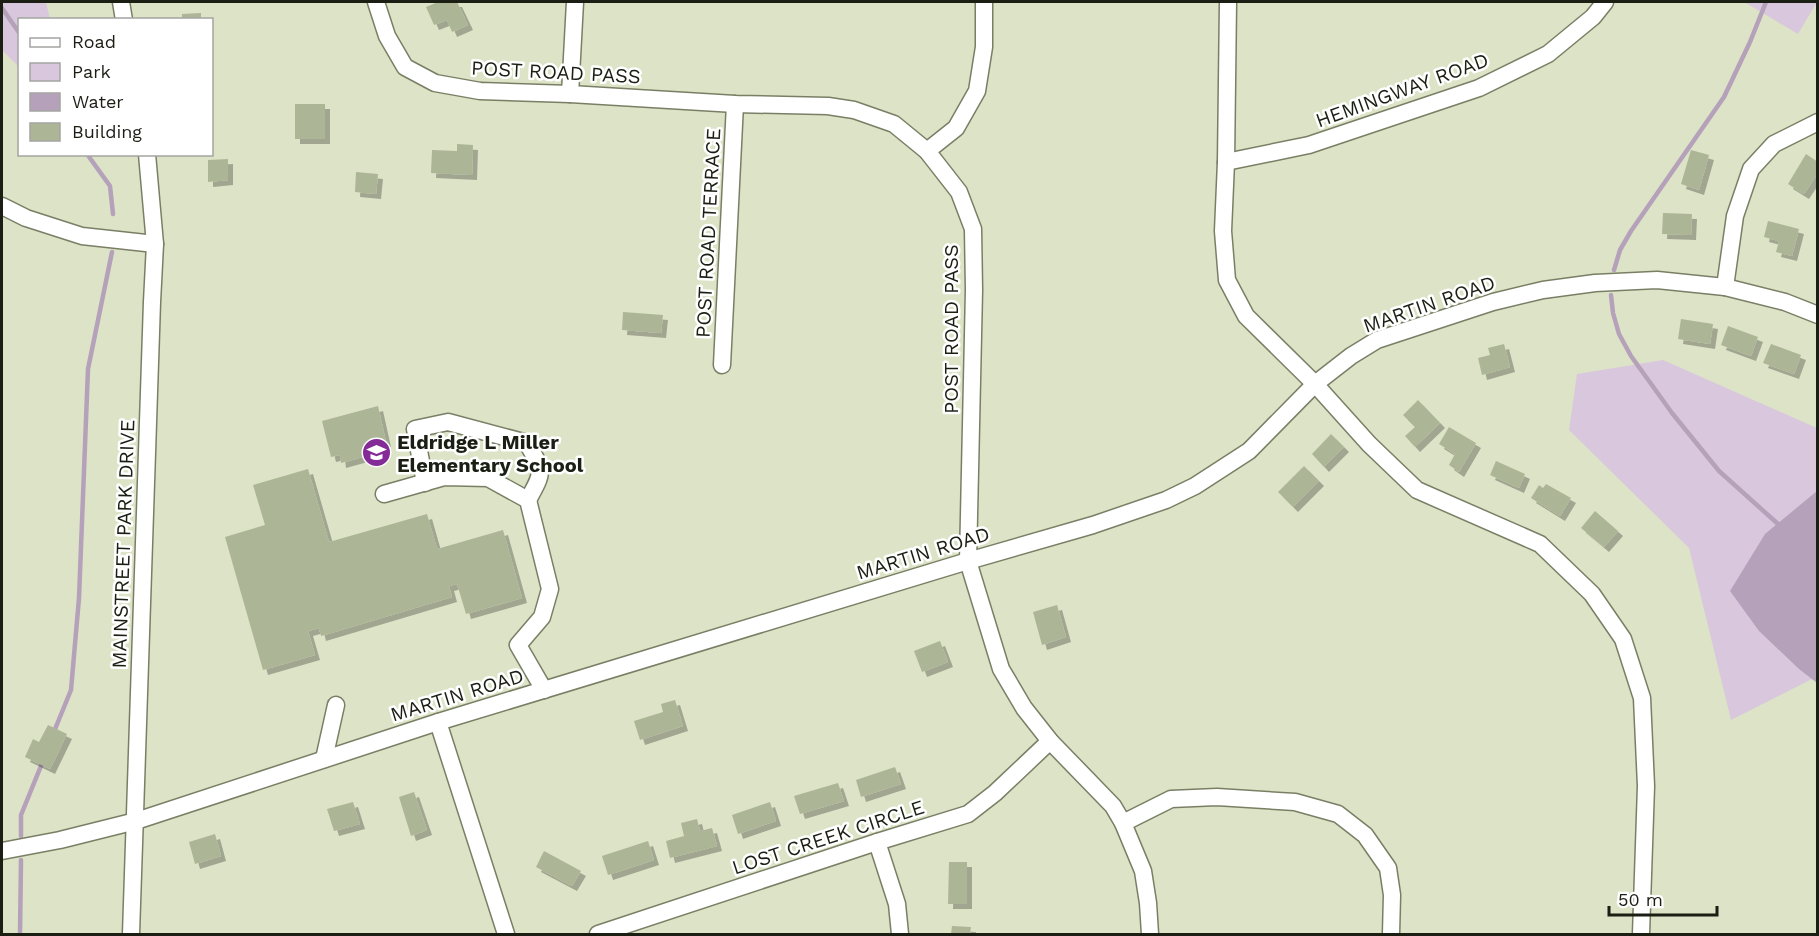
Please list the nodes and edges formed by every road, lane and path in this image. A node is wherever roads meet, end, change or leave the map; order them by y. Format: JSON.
{"nodes":[{"id":1,"x":121,"y":2,"type":"edge"},
{"id":2,"x":376,"y":2,"type":"edge"},
{"id":3,"x":575,"y":2,"type":"edge"},
{"id":4,"x":984,"y":2,"type":"edge"},
{"id":5,"x":1228,"y":2,"type":"edge"},
{"id":6,"x":1605,"y":2,"type":"edge"},
{"id":7,"x":124,"y":18,"type":"edge"},
{"id":8,"x":570,"y":94,"type":"junction"},
{"id":9,"x":735,"y":104,"type":"junction"},
{"id":10,"x":1818,"y":122,"type":"edge"},
{"id":11,"x":927,"y":151,"type":"junction"},
{"id":12,"x":147,"y":156,"type":"edge"},
{"id":13,"x":1226,"y":162,"type":"junction"},
{"id":14,"x":2,"y":206,"type":"edge"},
{"id":15,"x":155,"y":244,"type":"junction"},
{"id":16,"x":1725,"y":287,"type":"junction"},
{"id":17,"x":1818,"y":315,"type":"edge"},
{"id":18,"x":722,"y":365,"type":"dead end"},
{"id":19,"x":1315,"y":384,"type":"junction"},
{"id":20,"x":425,"y":483,"type":"junction"},
{"id":21,"x":384,"y":494,"type":"dead end"},
{"id":22,"x":528,"y":500,"type":"junction"},
{"id":23,"x":968,"y":561,"type":"junction"},
{"id":24,"x":544,"y":690,"type":"junction"},
{"id":25,"x":336,"y":705,"type":"dead end"},
{"id":26,"x":438,"y":722,"type":"junction"},
{"id":27,"x":1050,"y":741,"type":"junction"},
{"id":28,"x":324,"y":759,"type":"junction"},
{"id":29,"x":135,"y":821,"type":"junction"},
{"id":30,"x":1123,"y":823,"type":"junction"},
{"id":31,"x":877,"y":842,"type":"junction"},
{"id":32,"x":2,"y":851,"type":"edge"},
{"id":33,"x":131,"y":934,"type":"edge"},
{"id":34,"x":506,"y":934,"type":"edge"},
{"id":35,"x":598,"y":934,"type":"edge"},
{"id":36,"x":900,"y":934,"type":"edge"},
{"id":37,"x":1150,"y":934,"type":"edge"},
{"id":38,"x":1390,"y":934,"type":"edge"},
{"id":39,"x":1641,"y":934,"type":"edge"}],
"edges":[{"from":1,"to":7,"type":"street"},
{"from":2,"to":8,"type":"street","name":"POST ROAD PASS"},
{"from":3,"to":8,"type":"street"},
{"from":4,"to":11,"type":"street"},
{"from":5,"to":13,"type":"street"},
{"from":6,"to":13,"type":"street","name":"HEMINGWAY ROAD"},
{"from":8,"to":9,"type":"street","name":"POST ROAD PASS"},
{"from":9,"to":11,"type":"street","name":"POST ROAD PASS"},
{"from":9,"to":18,"type":"street","name":"POST ROAD TERRACE"},
{"from":10,"to":16,"type":"street"},
{"from":11,"to":23,"type":"street","name":"POST ROAD PASS"},
{"from":12,"to":15,"type":"street","name":"MAINSTREET PARK DRIVE"},
{"from":13,"to":19,"type":"street"},
{"from":14,"to":15,"type":"street"},
{"from":15,"to":29,"type":"street","name":"MAINSTREET PARK DRIVE"},
{"from":16,"to":17,"type":"street","name":"MARTIN ROAD"},
{"from":16,"to":19,"type":"street","name":"MARTIN ROAD"},
{"from":19,"to":23,"type":"street","name":"MARTIN ROAD"},
{"from":19,"to":39,"type":"street"},
{"from":20,"to":21,"type":"street"},
{"from":20,"to":22,"type":"street"},
{"from":20,"to":22,"type":"street"},
{"from":22,"to":24,"type":"street"},
{"from":23,"to":24,"type":"street","name":"MARTIN ROAD"},
{"from":23,"to":27,"type":"street","name":"POST ROAD PASS"},
{"from":24,"to":26,"type":"street","name":"MARTIN ROAD"},
{"from":25,"to":28,"type":"street"},
{"from":26,"to":28,"type":"street","name":"MARTIN ROAD"},
{"from":26,"to":34,"type":"street"},
{"from":27,"to":30,"type":"street","name":"POST ROAD PASS"},
{"from":27,"to":31,"type":"street","name":"LOST CREEK CIRCLE"},
{"from":28,"to":29,"type":"street","name":"MARTIN ROAD"},
{"from":29,"to":32,"type":"street","name":"MARTIN ROAD"},
{"from":29,"to":33,"type":"street","name":"MAINSTREET PARK DRIVE"},
{"from":30,"to":37,"type":"street","name":"POST ROAD PASS"},
{"from":30,"to":38,"type":"street"},
{"from":31,"to":35,"type":"street","name":"LOST CREEK CIRCLE"},
{"from":31,"to":36,"type":"street"}]}
